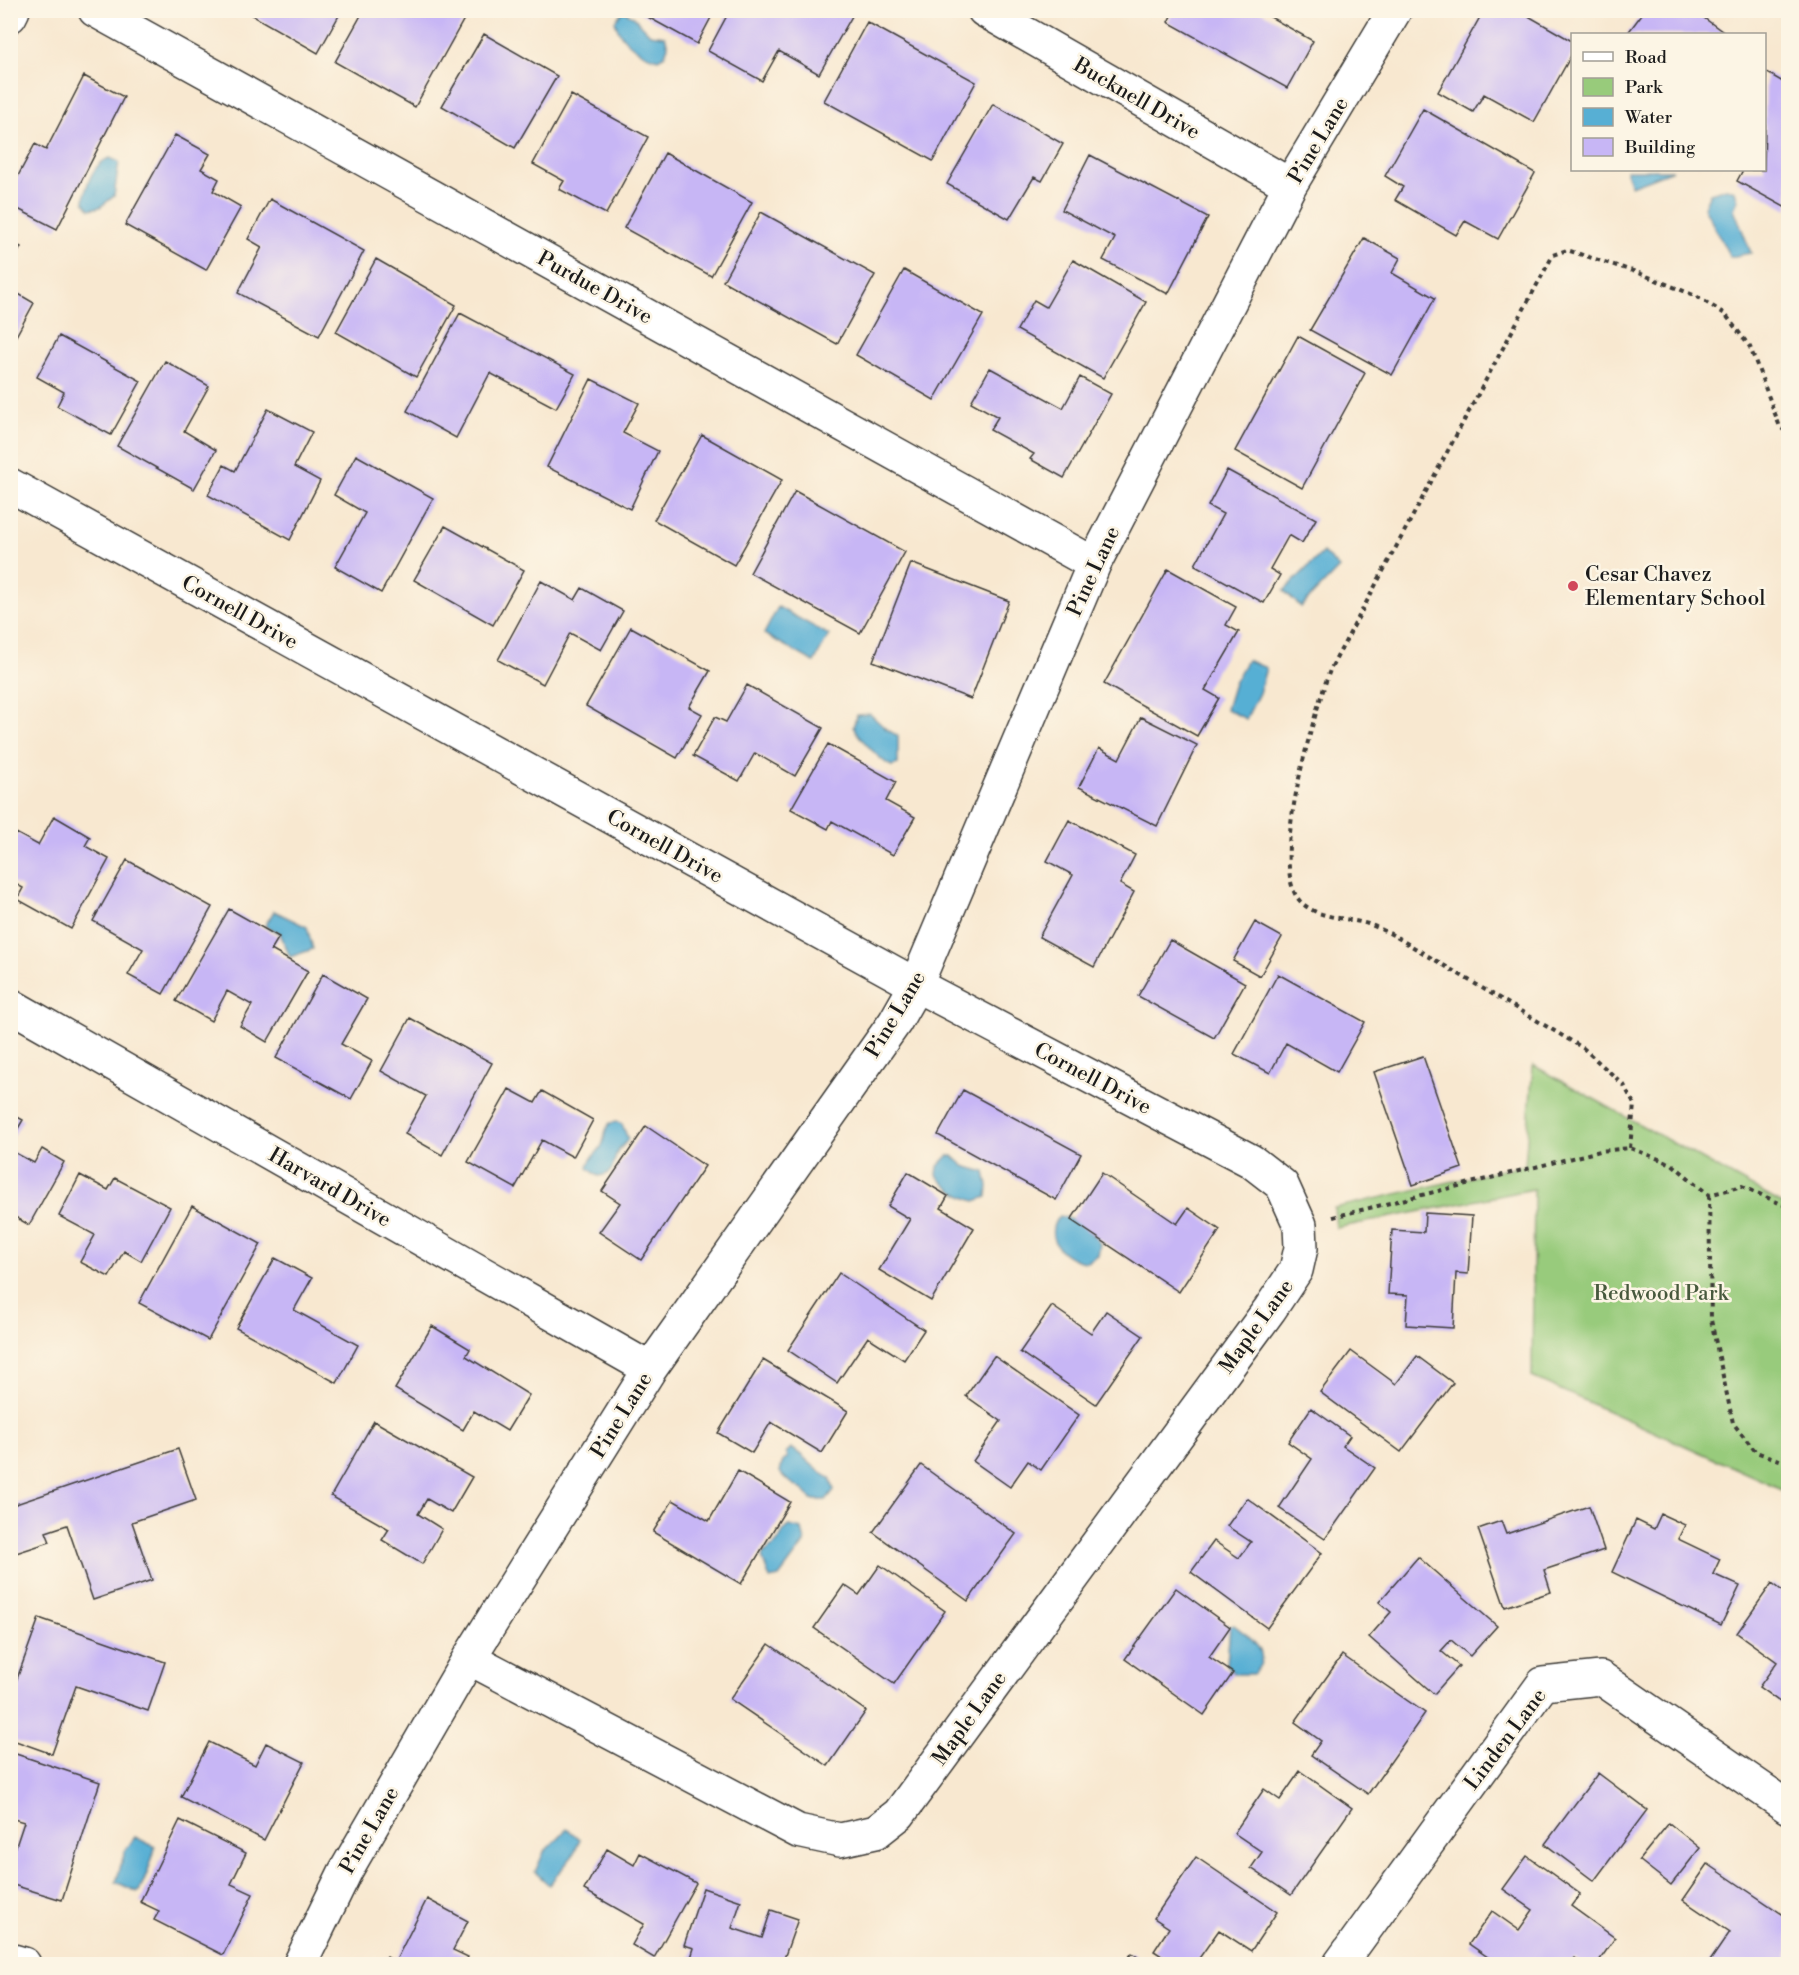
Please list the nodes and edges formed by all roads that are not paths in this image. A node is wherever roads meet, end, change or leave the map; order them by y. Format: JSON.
{"nodes":[{"id":1,"x":13,"y":10,"type":"edge"},
{"id":2,"x":95,"y":10,"type":"edge"},
{"id":3,"x":984,"y":10,"type":"edge"},
{"id":4,"x":1395,"y":10,"type":"edge"},
{"id":5,"x":10,"y":16,"type":"edge"},
{"id":6,"x":1290,"y":185,"type":"junction"},
{"id":7,"x":10,"y":485,"type":"edge"},
{"id":8,"x":1094,"y":564,"type":"junction"},
{"id":9,"x":916,"y":985,"type":"junction"},
{"id":10,"x":10,"y":1005,"type":"edge"},
{"id":11,"x":1300,"y":1225,"type":"joint"},
{"id":12,"x":650,"y":1369,"type":"junction"},
{"id":13,"x":469,"y":1658,"type":"junction"},
{"id":14,"x":1788,"y":1807,"type":"edge"},
{"id":15,"x":10,"y":1960,"type":"edge"},
{"id":16,"x":24,"y":1965,"type":"edge"},
{"id":17,"x":300,"y":1965,"type":"edge"},
{"id":18,"x":1340,"y":1965,"type":"edge"}],
"edges":[{"from":1,"to":5,"type":"street"},
{"from":2,"to":8,"type":"street","name":"Purdue Drive"},
{"from":3,"to":6,"type":"street","name":"Bucknell Drive"},
{"from":4,"to":6,"type":"street","name":"Pine Lane"},
{"from":6,"to":8,"type":"street","name":"Pine Lane"},
{"from":7,"to":9,"type":"street","name":"Cornell Drive"},
{"from":8,"to":9,"type":"street","name":"Pine Lane"},
{"from":9,"to":11,"type":"street","name":"Cornell Drive"},
{"from":9,"to":12,"type":"street","name":"Pine Lane"},
{"from":10,"to":12,"type":"street","name":"Harvard Drive"},
{"from":11,"to":13,"type":"street","name":"Maple Lane"},
{"from":12,"to":13,"type":"street","name":"Pine Lane"},
{"from":13,"to":17,"type":"street","name":"Pine Lane"},
{"from":14,"to":18,"type":"street","name":"Linden Lane"},
{"from":15,"to":16,"type":"street"}]}
